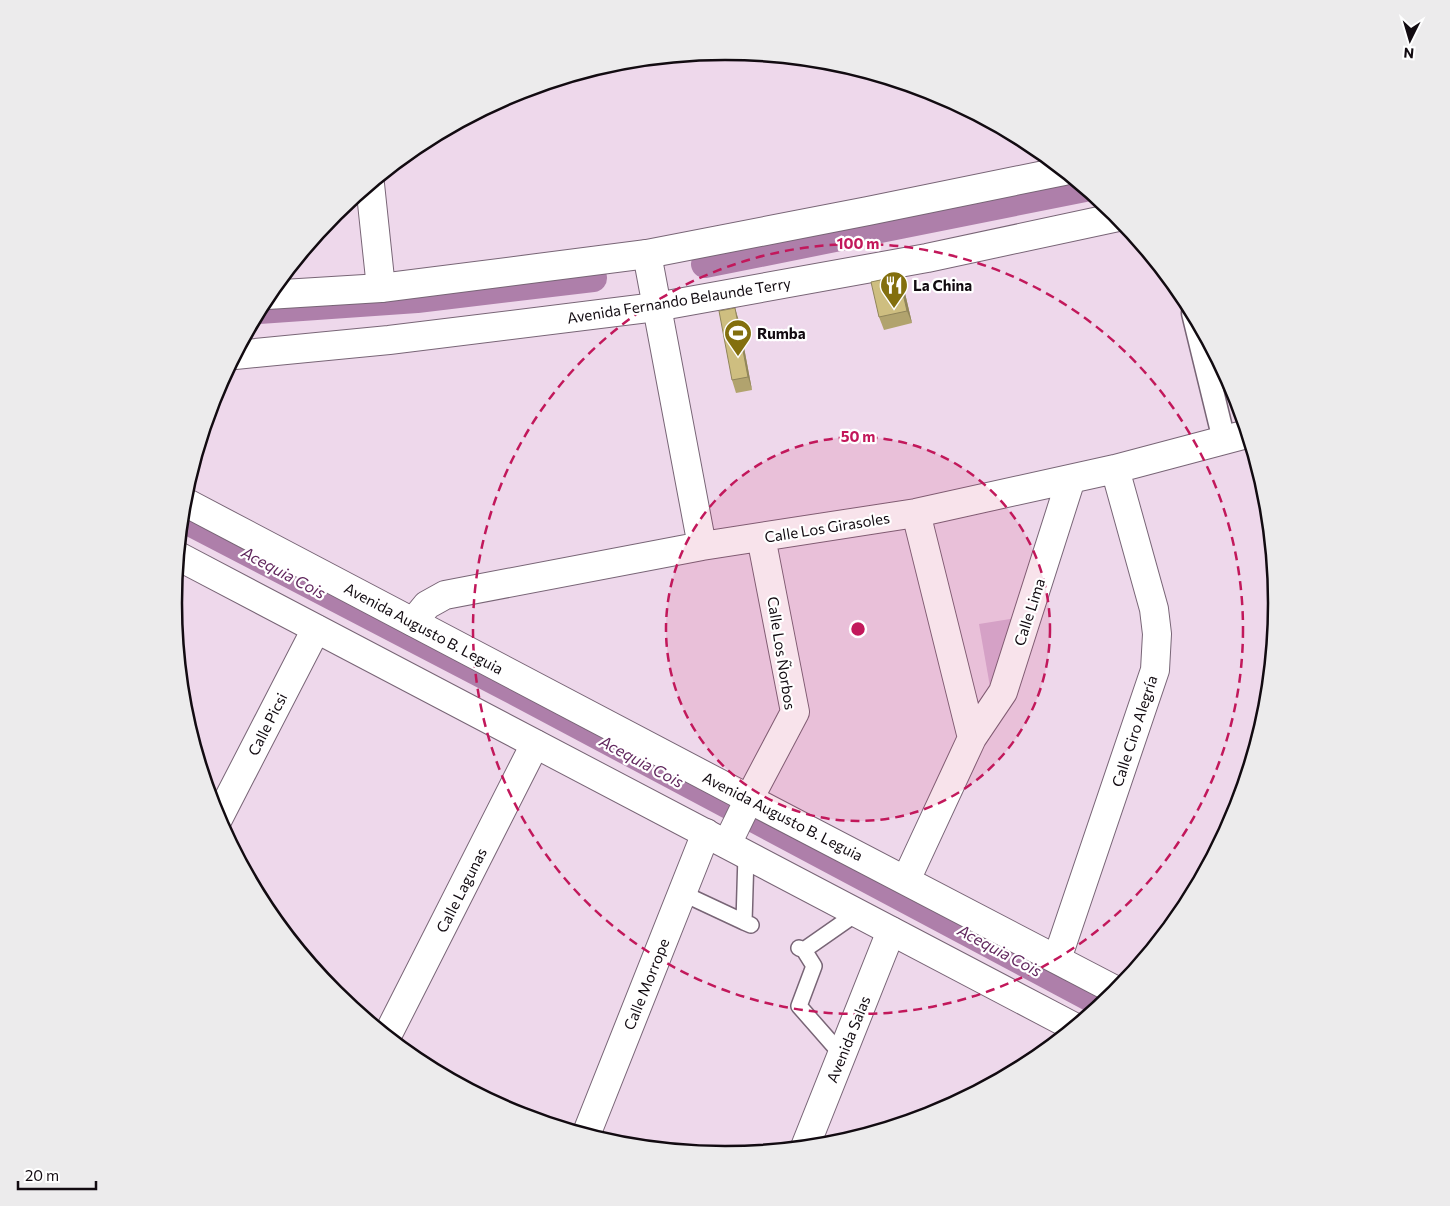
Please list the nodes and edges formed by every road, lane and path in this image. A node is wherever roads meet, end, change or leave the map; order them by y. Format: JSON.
{"nodes":[{"id":1,"x":1057,"y":173,"type":"edge"},
{"id":2,"x":371,"y":192,"type":"edge"},
{"id":3,"x":1109,"y":219,"type":"edge"},
{"id":4,"x":647,"y":254,"type":"junction"},
{"id":5,"x":381,"y":288,"type":"junction"},
{"id":6,"x":279,"y":294,"type":"edge"},
{"id":7,"x":656,"y":307,"type":"junction"},
{"id":8,"x":243,"y":354,"type":"edge"},
{"id":9,"x":1207,"y":355,"type":"edge"},
{"id":10,"x":1236,"y":437,"type":"edge"},
{"id":11,"x":1115,"y":469,"type":"junction"},
{"id":12,"x":1071,"y":479,"type":"junction"},
{"id":13,"x":191,"y":506,"type":"edge"},
{"id":14,"x":916,"y":513,"type":"junction"},
{"id":15,"x":761,"y":537,"type":"junction"},
{"id":16,"x":702,"y":546,"type":"junction"},
{"id":17,"x":184,"y":559,"type":"edge"},
{"id":18,"x":413,"y":622,"type":"junction"},
{"id":19,"x":316,"y":629,"type":"junction"},
{"id":20,"x":972,"y":738,"type":"junction"},
{"id":21,"x":535,"y":744,"type":"junction"},
{"id":22,"x":748,"y":800,"type":"junction"},
{"id":23,"x":223,"y":810,"type":"edge"},
{"id":24,"x":727,"y":843,"type":"junction"},
{"id":25,"x":906,"y":880,"type":"junction"},
{"id":26,"x":682,"y":893,"type":"junction"},
{"id":27,"x":857,"y":913,"type":"junction"},
{"id":28,"x":891,"y":931,"type":"junction"},
{"id":29,"x":1057,"y":959,"type":"junction"},
{"id":30,"x":1110,"y":986,"type":"edge"},
{"id":31,"x":1068,"y":1024,"type":"edge"},
{"id":32,"x":390,"y":1030,"type":"edge"},
{"id":33,"x":842,"y":1055,"type":"junction"},
{"id":34,"x":589,"y":1128,"type":"edge"},
{"id":35,"x":808,"y":1139,"type":"edge"}],
"edges":[{"from":1,"to":4,"type":"street"},
{"from":2,"to":5,"type":"street"},
{"from":3,"to":7,"type":"street","name":"Avenida Fernando Belaunde Terry"},
{"from":4,"to":5,"type":"street"},
{"from":4,"to":7,"type":"street"},
{"from":5,"to":6,"type":"street"},
{"from":7,"to":8,"type":"street","name":"Avenida Fernando Belaunde Terry"},
{"from":7,"to":16,"type":"street"},
{"from":9,"to":10,"type":"street"},
{"from":10,"to":11,"type":"street","name":"Calle Los Girasoles"},
{"from":11,"to":12,"type":"street","name":"Calle Los Girasoles"},
{"from":11,"to":29,"type":"street","name":"Calle Ciro Alegría"},
{"from":12,"to":14,"type":"street","name":"Calle Los Girasoles"},
{"from":12,"to":20,"type":"street","name":"Calle Lima"},
{"from":13,"to":18,"type":"street","name":"Avenida Augusto B. Leguia"},
{"from":14,"to":15,"type":"street","name":"Calle Los Girasoles"},
{"from":14,"to":20,"type":"street"},
{"from":15,"to":16,"type":"street","name":"Calle Los Girasoles"},
{"from":15,"to":22,"type":"street","name":"Calle Los Ñorbos"},
{"from":16,"to":18,"type":"street","name":"Calle Los Girasoles"},
{"from":17,"to":19,"type":"street"},
{"from":18,"to":22,"type":"street","name":"Avenida Augusto B. Leguia"},
{"from":19,"to":21,"type":"street"},
{"from":19,"to":23,"type":"street","name":"Calle Picsi"},
{"from":20,"to":25,"type":"street","name":"Calle Lima"},
{"from":21,"to":24,"type":"street"},
{"from":21,"to":32,"type":"street","name":"Calle Lagunas"},
{"from":22,"to":24,"type":"street","name":"Calle Los Ñorbos"},
{"from":22,"to":25,"type":"street","name":"Avenida Augusto B. Leguia"},
{"from":24,"to":26,"type":"street","name":"Calle Morrope"},
{"from":24,"to":26,"type":"lane"},
{"from":24,"to":27,"type":"street"},
{"from":25,"to":29,"type":"street","name":"Avenida Augusto B. Leguia"},
{"from":26,"to":34,"type":"street","name":"Calle Morrope"},
{"from":27,"to":28,"type":"street"},
{"from":27,"to":33,"type":"lane"},
{"from":28,"to":31,"type":"street"},
{"from":28,"to":33,"type":"street","name":"Avenida Salas"},
{"from":29,"to":30,"type":"street","name":"Avenida Augusto B. Leguia"},
{"from":33,"to":35,"type":"street","name":"Avenida Salas"}]}
